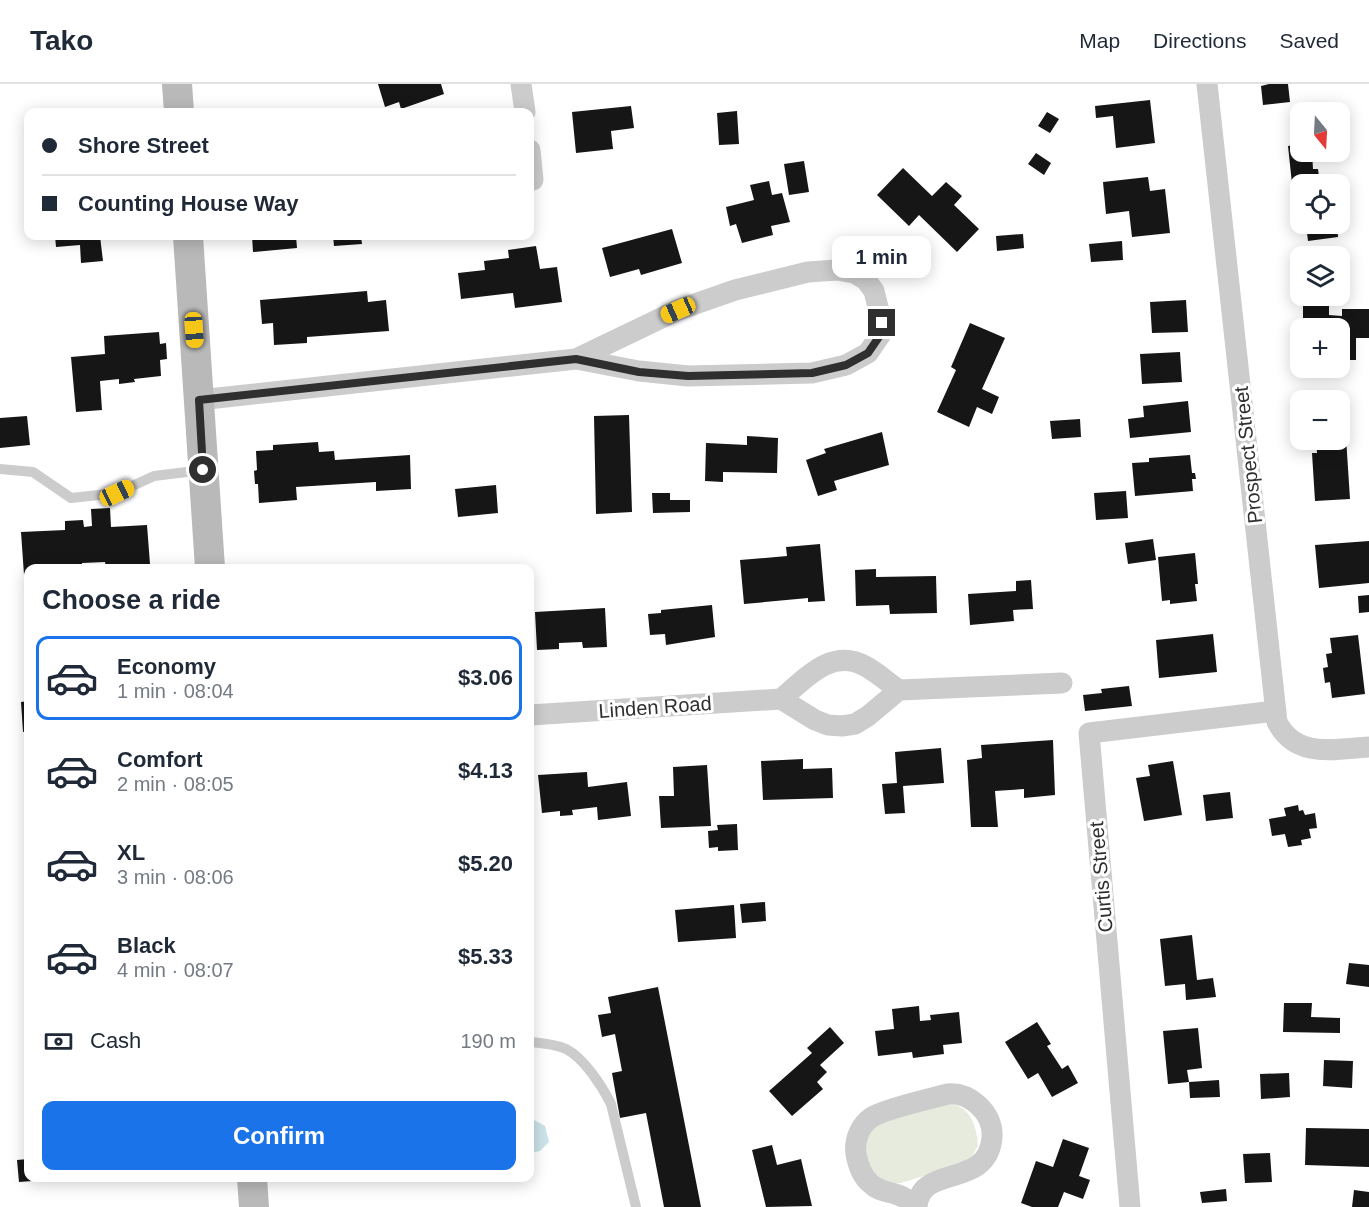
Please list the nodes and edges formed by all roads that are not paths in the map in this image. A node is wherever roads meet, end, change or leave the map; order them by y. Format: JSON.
{"nodes":[{"id":1,"x":177,"y":84,"type":"edge"},
{"id":2,"x":521,"y":84,"type":"edge"},
{"id":3,"x":1208,"y":84,"type":"edge"},
{"id":4,"x":179,"y":108,"type":"edge"},
{"id":5,"x":524,"y":108,"type":"edge"},
{"id":6,"x":188,"y":240,"type":"edge"},
{"id":7,"x":576,"y":359,"type":"junction"},
{"id":8,"x":199,"y":400,"type":"junction"},
{"id":9,"x":0,"y":469,"type":"edge"},
{"id":10,"x":203,"y":470,"type":"junction"},
{"id":11,"x":210,"y":564,"type":"edge"},
{"id":12,"x":1062,"y":683,"type":"dead end"},
{"id":13,"x":899,"y":690,"type":"junction"},
{"id":14,"x":781,"y":699,"type":"junction"},
{"id":15,"x":1275,"y":711,"type":"junction"},
{"id":16,"x":534,"y":715,"type":"edge"},
{"id":17,"x":1369,"y":747,"type":"edge"},
{"id":18,"x":534,"y":1042,"type":"edge"},
{"id":19,"x":252,"y":1182,"type":"edge"},
{"id":20,"x":254,"y":1207,"type":"edge"},
{"id":21,"x":636,"y":1207,"type":"edge"},
{"id":22,"x":915,"y":1207,"type":"edge"},
{"id":23,"x":1130,"y":1207,"type":"edge"}],
"edges":[{"from":1,"to":4,"type":"main road"},
{"from":2,"to":5,"type":"street"},
{"from":3,"to":15,"type":"street","name":"Prospect Street"},
{"from":6,"to":8,"type":"main road"},
{"from":7,"to":7,"type":"street"},
{"from":7,"to":8,"type":"street"},
{"from":8,"to":10,"type":"main road"},
{"from":9,"to":10,"type":"lane"},
{"from":10,"to":11,"type":"main road"},
{"from":12,"to":13,"type":"street"},
{"from":13,"to":14,"type":"street"},
{"from":13,"to":14,"type":"street"},
{"from":14,"to":16,"type":"street","name":"Linden Road"},
{"from":15,"to":17,"type":"street","name":"Prospect Street"},
{"from":15,"to":23,"type":"street","name":"Curtis Street"},
{"from":18,"to":21,"type":"lane"},
{"from":19,"to":20,"type":"main road"},
{"from":22,"to":22,"type":"street"}]}
